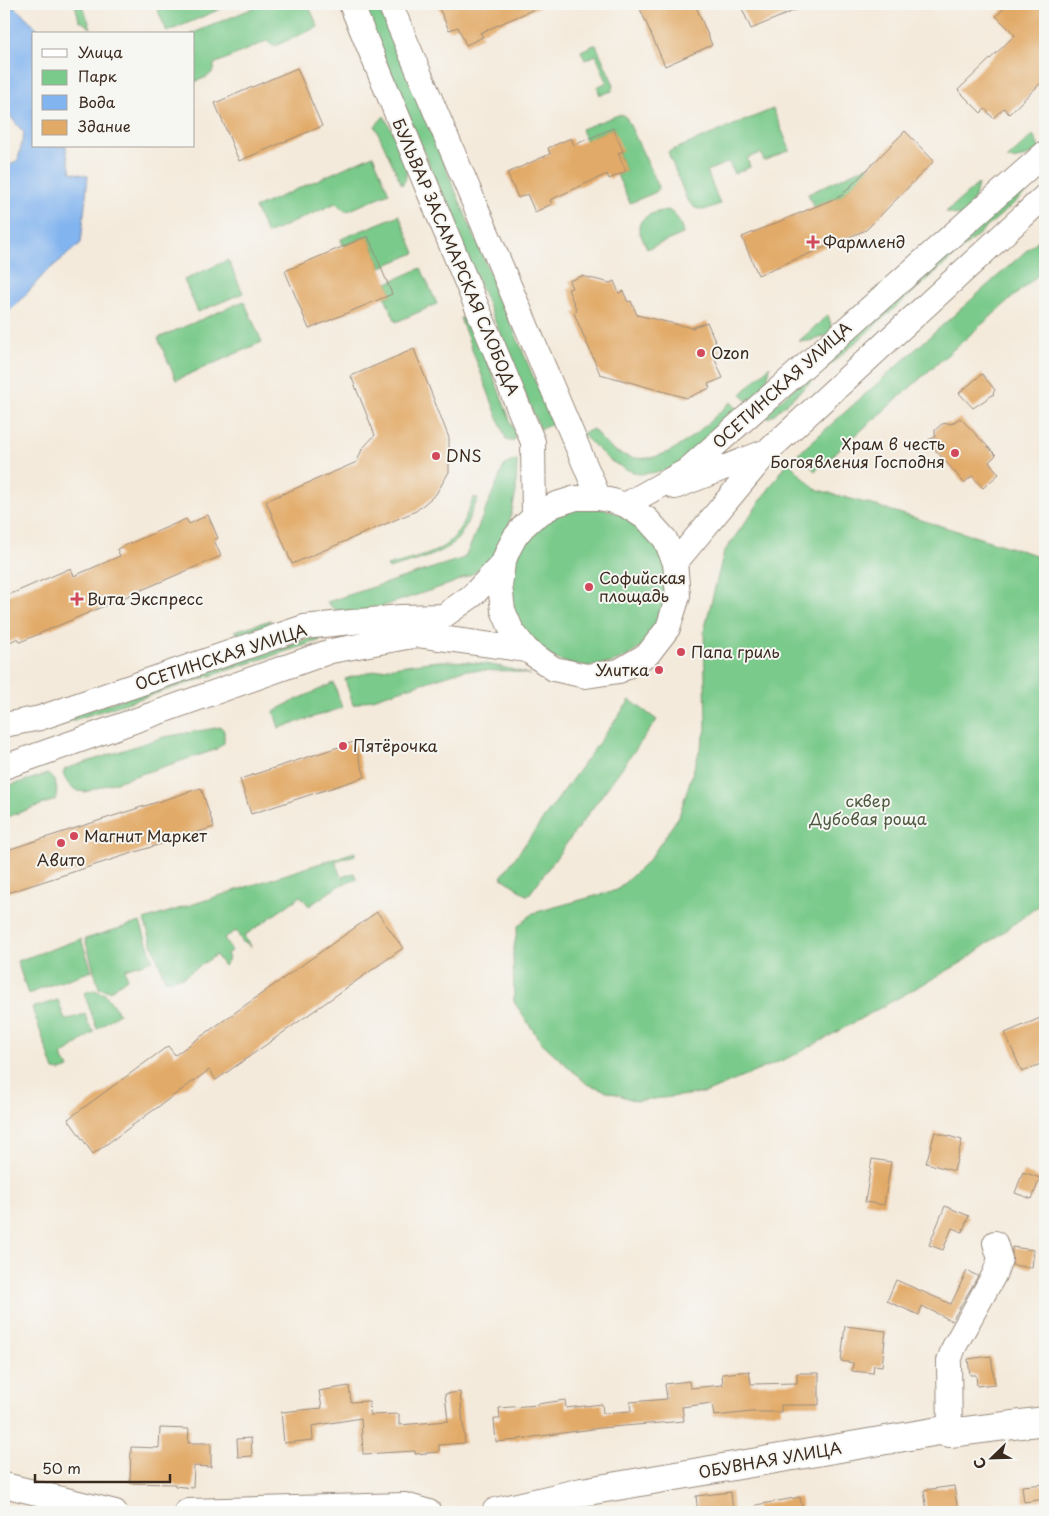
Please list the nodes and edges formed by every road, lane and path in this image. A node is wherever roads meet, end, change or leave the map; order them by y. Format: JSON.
{"nodes":[{"id":1,"x":351,"y":4,"type":"edge"},
{"id":2,"x":390,"y":4,"type":"edge"},
{"id":3,"x":1045,"y":153,"type":"edge"},
{"id":4,"x":1045,"y":196,"type":"edge"},
{"id":5,"x":769,"y":450,"type":"junction"},
{"id":6,"x":599,"y":498,"type":"junction"},
{"id":7,"x":625,"y":505,"type":"junction"},
{"id":8,"x":534,"y":517,"type":"junction"},
{"id":9,"x":503,"y":563,"type":"junction"},
{"id":10,"x":675,"y":563,"type":"junction"},
{"id":11,"x":444,"y":616,"type":"junction"},
{"id":12,"x":418,"y":635,"type":"junction"},
{"id":13,"x":527,"y":650,"type":"junction"},
{"id":14,"x":4,"y":725,"type":"edge"},
{"id":15,"x":4,"y":767,"type":"edge"},
{"id":16,"x":995,"y":1243,"type":"dead end"},
{"id":17,"x":1045,"y":1421,"type":"edge"},
{"id":18,"x":950,"y":1433,"type":"junction"},
{"id":19,"x":4,"y":1485,"type":"edge"},
{"id":20,"x":115,"y":1512,"type":"edge"},
{"id":21,"x":186,"y":1512,"type":"edge"},
{"id":22,"x":429,"y":1512,"type":"edge"},
{"id":23,"x":496,"y":1512,"type":"edge"}],
"edges":[{"from":1,"to":8,"type":"street","name":"БУЛЬВАР ЗАСАМАРСКАЯ СЛОБОДА"},
{"from":2,"to":6,"type":"street"},
{"from":3,"to":7,"type":"street","name":"ОСЕТИНСКАЯ УЛИЦА"},
{"from":4,"to":5,"type":"street","name":"ОСЕТИНСКАЯ УЛИЦА"},
{"from":5,"to":7,"type":"street","name":"ОСЕТИНСКАЯ УЛИЦА"},
{"from":5,"to":10,"type":"street","name":"ОСЕТИНСКАЯ УЛИЦА"},
{"from":6,"to":7,"type":"street"},
{"from":6,"to":8,"type":"street"},
{"from":7,"to":10,"type":"street"},
{"from":8,"to":9,"type":"street"},
{"from":9,"to":11,"type":"street","name":"ОСЕТИНСКАЯ УЛИЦА"},
{"from":9,"to":13,"type":"street"},
{"from":10,"to":13,"type":"street"},
{"from":11,"to":12,"type":"street","name":"ОСЕТИНСКАЯ УЛИЦА"},
{"from":11,"to":14,"type":"street","name":"ОСЕТИНСКАЯ УЛИЦА"},
{"from":12,"to":13,"type":"street","name":"ОСЕТИНСКАЯ УЛИЦА"},
{"from":12,"to":15,"type":"street","name":"ОСЕТИНСКАЯ УЛИЦА"},
{"from":16,"to":18,"type":"street"},
{"from":17,"to":18,"type":"main road","name":"ОБУВНАЯ УЛИЦА"},
{"from":18,"to":23,"type":"main road","name":"ОБУВНАЯ УЛИЦА"},
{"from":19,"to":20,"type":"street"},
{"from":21,"to":22,"type":"street"}]}
